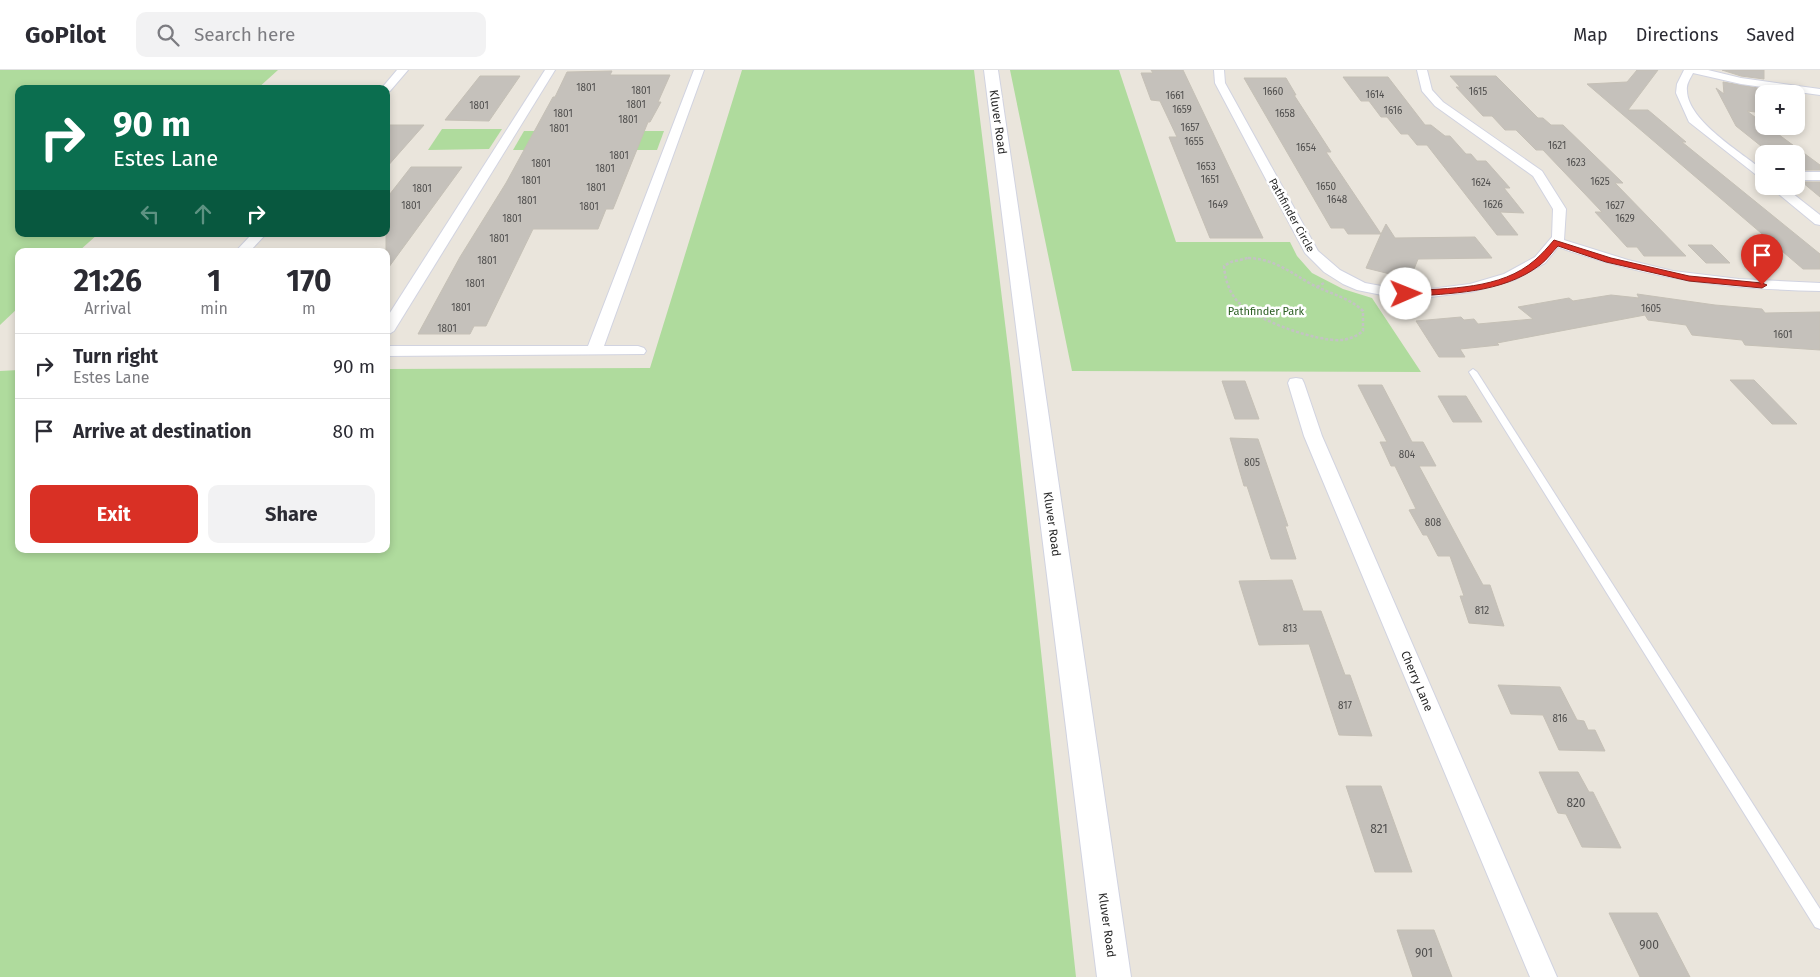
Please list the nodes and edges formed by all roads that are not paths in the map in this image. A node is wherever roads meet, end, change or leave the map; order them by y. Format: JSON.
{"nodes":[{"id":1,"x":403,"y":70,"type":"edge"},
{"id":2,"x":550,"y":70,"type":"edge"},
{"id":3,"x":699,"y":70,"type":"edge"},
{"id":4,"x":991,"y":70,"type":"edge"},
{"id":5,"x":1219,"y":70,"type":"edge"},
{"id":6,"x":1422,"y":70,"type":"edge"},
{"id":7,"x":1689,"y":70,"type":"edge"},
{"id":8,"x":1694,"y":70,"type":"edge"},
{"id":9,"x":390,"y":85,"type":"edge"},
{"id":10,"x":1820,"y":92,"type":"edge"},
{"id":11,"x":1755,"y":170,"type":"edge"},
{"id":12,"x":1805,"y":176,"type":"edge"},
{"id":13,"x":1820,"y":176,"type":"edge"},
{"id":14,"x":1787,"y":195,"type":"edge"},
{"id":15,"x":1820,"y":221,"type":"edge"},
{"id":16,"x":256,"y":237,"type":"edge"},
{"id":17,"x":1557,"y":242,"type":"junction"},
{"id":18,"x":246,"y":248,"type":"edge"},
{"id":19,"x":1820,"y":287,"type":"edge"},
{"id":20,"x":390,"y":325,"type":"edge"},
{"id":21,"x":594,"y":350,"type":"junction"},
{"id":22,"x":638,"y":350,"type":"dead end"},
{"id":23,"x":390,"y":351,"type":"edge"},
{"id":24,"x":1473,"y":372,"type":"dead end"},
{"id":25,"x":1296,"y":383,"type":"dead end"},
{"id":26,"x":1820,"y":922,"type":"edge"},
{"id":27,"x":1114,"y":977,"type":"edge"},
{"id":28,"x":1544,"y":977,"type":"edge"}],
"edges":[{"from":1,"to":9,"type":"street"},
{"from":2,"to":20,"type":"street"},
{"from":3,"to":21,"type":"street"},
{"from":4,"to":27,"type":"street","name":"Kluver Road"},
{"from":5,"to":17,"type":"street","name":"Pathfinder Circle"},
{"from":6,"to":17,"type":"street"},
{"from":7,"to":11,"type":"street"},
{"from":8,"to":10,"type":"street"},
{"from":12,"to":13,"type":"street"},
{"from":14,"to":15,"type":"street"},
{"from":16,"to":18,"type":"street"},
{"from":17,"to":19,"type":"street"},
{"from":21,"to":22,"type":"street"},
{"from":21,"to":23,"type":"street"},
{"from":24,"to":26,"type":"lane"},
{"from":25,"to":28,"type":"street","name":"Cherry Lane"}]}
